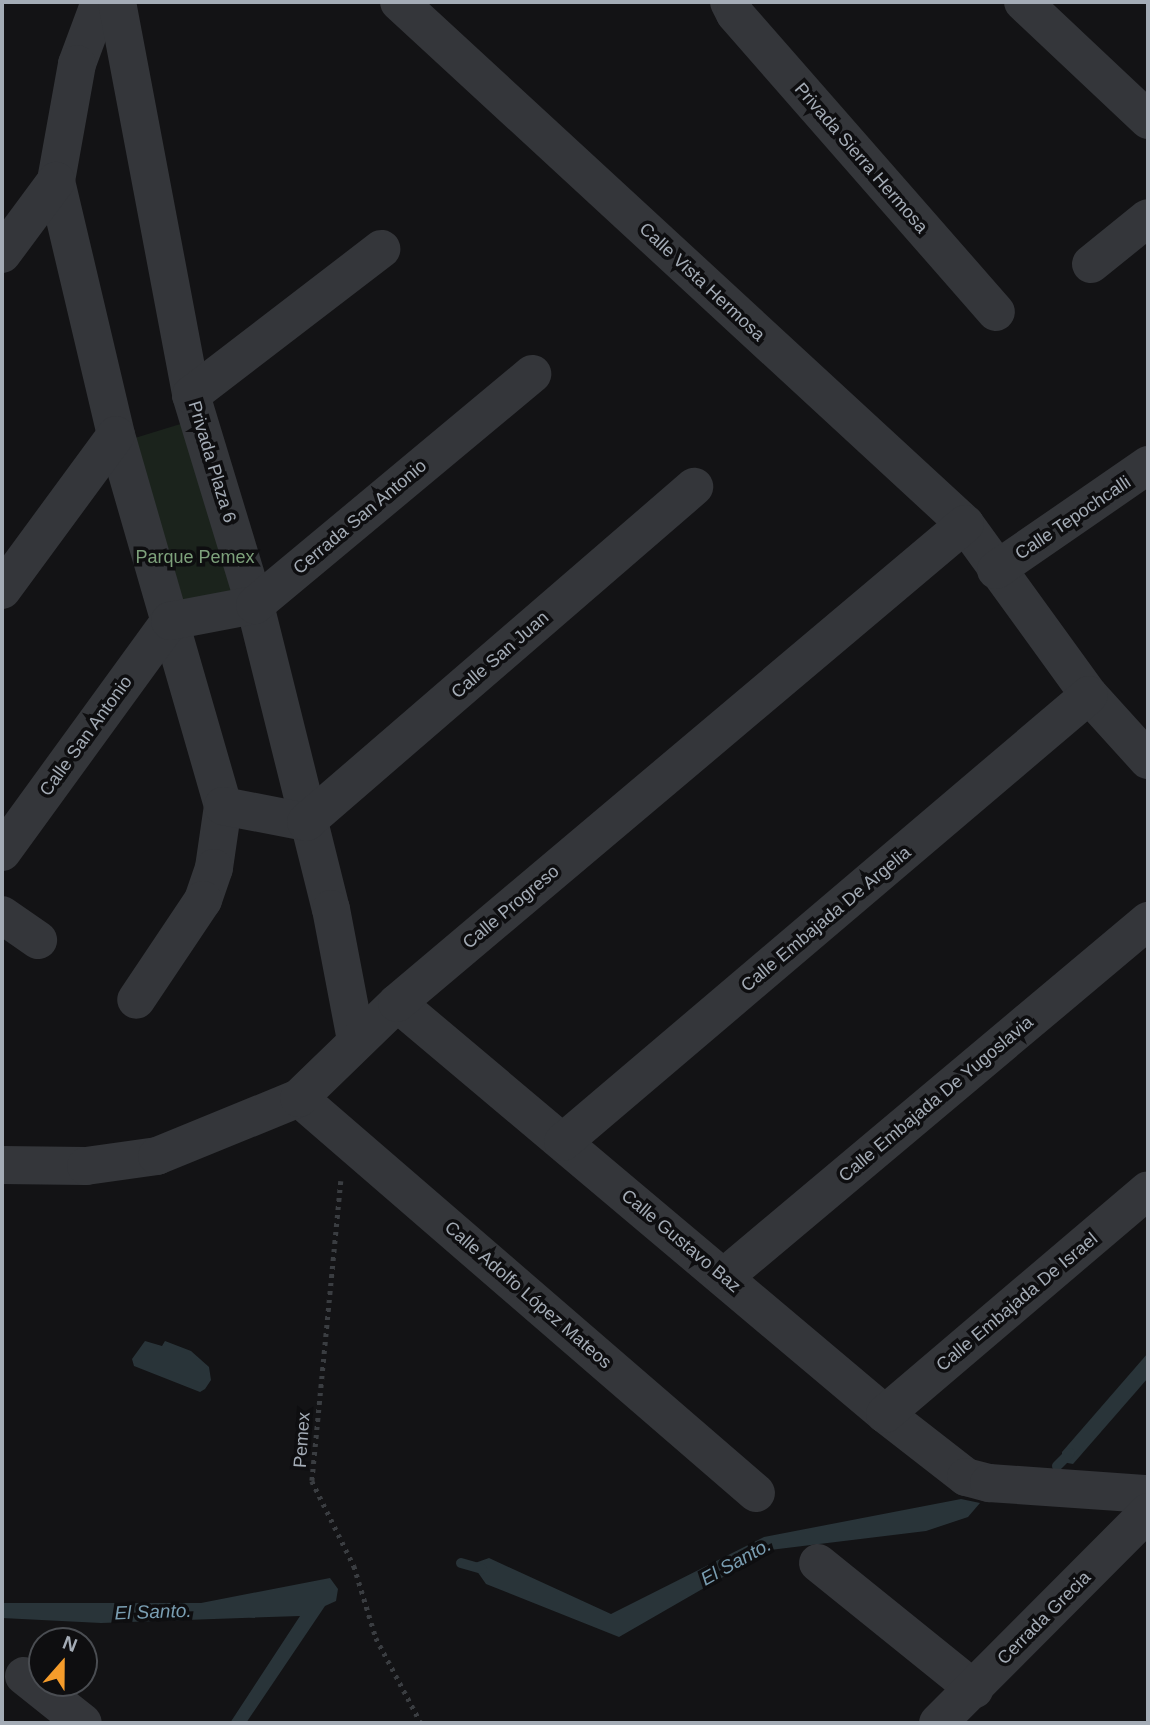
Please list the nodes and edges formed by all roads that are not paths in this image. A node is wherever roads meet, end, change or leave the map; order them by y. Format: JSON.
{"nodes":[{"id":1,"x":100,"y":2,"type":"edge"},
{"id":2,"x":117,"y":2,"type":"edge"},
{"id":3,"x":399,"y":2,"type":"edge"},
{"id":4,"x":729,"y":2,"type":"edge"},
{"id":5,"x":1023,"y":2,"type":"edge"},
{"id":6,"x":1148,"y":120,"type":"edge"},
{"id":7,"x":56,"y":181,"type":"junction"},
{"id":8,"x":1148,"y":218,"type":"edge"},
{"id":9,"x":381,"y":249,"type":"dead end"},
{"id":10,"x":2,"y":254,"type":"edge"},
{"id":11,"x":1091,"y":264,"type":"dead end"},
{"id":12,"x":996,"y":312,"type":"dead end"},
{"id":13,"x":532,"y":374,"type":"dead end"},
{"id":14,"x":191,"y":395,"type":"junction"},
{"id":15,"x":116,"y":435,"type":"junction"},
{"id":16,"x":1148,"y":465,"type":"edge"},
{"id":17,"x":694,"y":487,"type":"dead end"},
{"id":18,"x":965,"y":524,"type":"junction"},
{"id":19,"x":996,"y":570,"type":"junction"},
{"id":20,"x":2,"y":590,"type":"edge"},
{"id":21,"x":255,"y":605,"type":"junction"},
{"id":22,"x":170,"y":621,"type":"junction"},
{"id":23,"x":1089,"y":695,"type":"junction"},
{"id":24,"x":1140,"y":737,"type":"edge"},
{"id":25,"x":223,"y":806,"type":"junction"},
{"id":26,"x":306,"y":822,"type":"junction"},
{"id":27,"x":2,"y":852,"type":"edge"},
{"id":28,"x":2,"y":915,"type":"edge"},
{"id":29,"x":1148,"y":921,"type":"edge"},
{"id":30,"x":38,"y":940,"type":"dead end"},
{"id":31,"x":136,"y":1000,"type":"dead end"},
{"id":32,"x":397,"y":1003,"type":"junction"},
{"id":33,"x":356,"y":1040,"type":"junction"},
{"id":34,"x":299,"y":1098,"type":"junction"},
{"id":35,"x":563,"y":1142,"type":"junction"},
{"id":36,"x":2,"y":1165,"type":"edge"},
{"id":37,"x":1148,"y":1190,"type":"edge"},
{"id":38,"x":724,"y":1277,"type":"junction"},
{"id":39,"x":885,"y":1415,"type":"junction"},
{"id":40,"x":756,"y":1493,"type":"dead end"},
{"id":41,"x":1148,"y":1494,"type":"edge"},
{"id":42,"x":1148,"y":1512,"type":"edge"},
{"id":43,"x":818,"y":1563,"type":"dead end"},
{"id":44,"x":24,"y":1676,"type":"dead end"},
{"id":45,"x":974,"y":1689,"type":"junction"},
{"id":46,"x":83,"y":1723,"type":"edge"},
{"id":47,"x":938,"y":1723,"type":"edge"}],
"edges":[{"from":1,"to":7,"type":"street"},
{"from":2,"to":14,"type":"street","name":"Privada Plaza 6"},
{"from":3,"to":18,"type":"street","name":"Calle Vista Hermosa"},
{"from":4,"to":12,"type":"street","name":"Privada Sierra Hermosa"},
{"from":5,"to":6,"type":"street"},
{"from":7,"to":10,"type":"street"},
{"from":7,"to":15,"type":"street"},
{"from":8,"to":11,"type":"street"},
{"from":9,"to":14,"type":"street"},
{"from":13,"to":21,"type":"street","name":"Cerrada San Antonio"},
{"from":14,"to":21,"type":"street","name":"Privada Plaza 6"},
{"from":15,"to":20,"type":"street"},
{"from":15,"to":22,"type":"street"},
{"from":16,"to":19,"type":"street","name":"Calle Tepochcalli"},
{"from":17,"to":26,"type":"street","name":"Calle San Juan"},
{"from":18,"to":19,"type":"street","name":"Calle Vista Hermosa"},
{"from":18,"to":32,"type":"street","name":"Calle Progreso"},
{"from":19,"to":23,"type":"street","name":"Calle Vista Hermosa"},
{"from":21,"to":22,"type":"street","name":"Cerrada San Antonio"},
{"from":21,"to":26,"type":"street","name":"Privada Plaza 6"},
{"from":22,"to":25,"type":"street"},
{"from":22,"to":27,"type":"street","name":"Calle San Antonio"},
{"from":23,"to":24,"type":"street","name":"Calle Vista Hermosa"},
{"from":23,"to":35,"type":"street","name":"Calle Embajada De Argelia"},
{"from":25,"to":26,"type":"street"},
{"from":25,"to":31,"type":"street"},
{"from":26,"to":33,"type":"street","name":"Privada Plaza 6"},
{"from":28,"to":30,"type":"street"},
{"from":29,"to":38,"type":"street","name":"Calle Embajada De Yugoslavia"},
{"from":32,"to":33,"type":"street","name":"Calle Progreso"},
{"from":32,"to":35,"type":"street","name":"Calle Gustavo Baz"},
{"from":33,"to":34,"type":"street","name":"Calle Progreso"},
{"from":34,"to":36,"type":"street","name":"Calle Progreso"},
{"from":34,"to":40,"type":"street","name":"Calle Adolfo López Mateos"},
{"from":35,"to":38,"type":"street","name":"Calle Gustavo Baz"},
{"from":37,"to":39,"type":"street","name":"Calle Embajada De Israel"},
{"from":38,"to":39,"type":"street","name":"Calle Gustavo Baz"},
{"from":39,"to":41,"type":"street","name":"Calle Gustavo Baz"},
{"from":42,"to":45,"type":"street","name":"Cerrada Grecia"},
{"from":43,"to":45,"type":"street"},
{"from":44,"to":46,"type":"street"},
{"from":45,"to":47,"type":"street","name":"Cerrada Grecia"}]}
